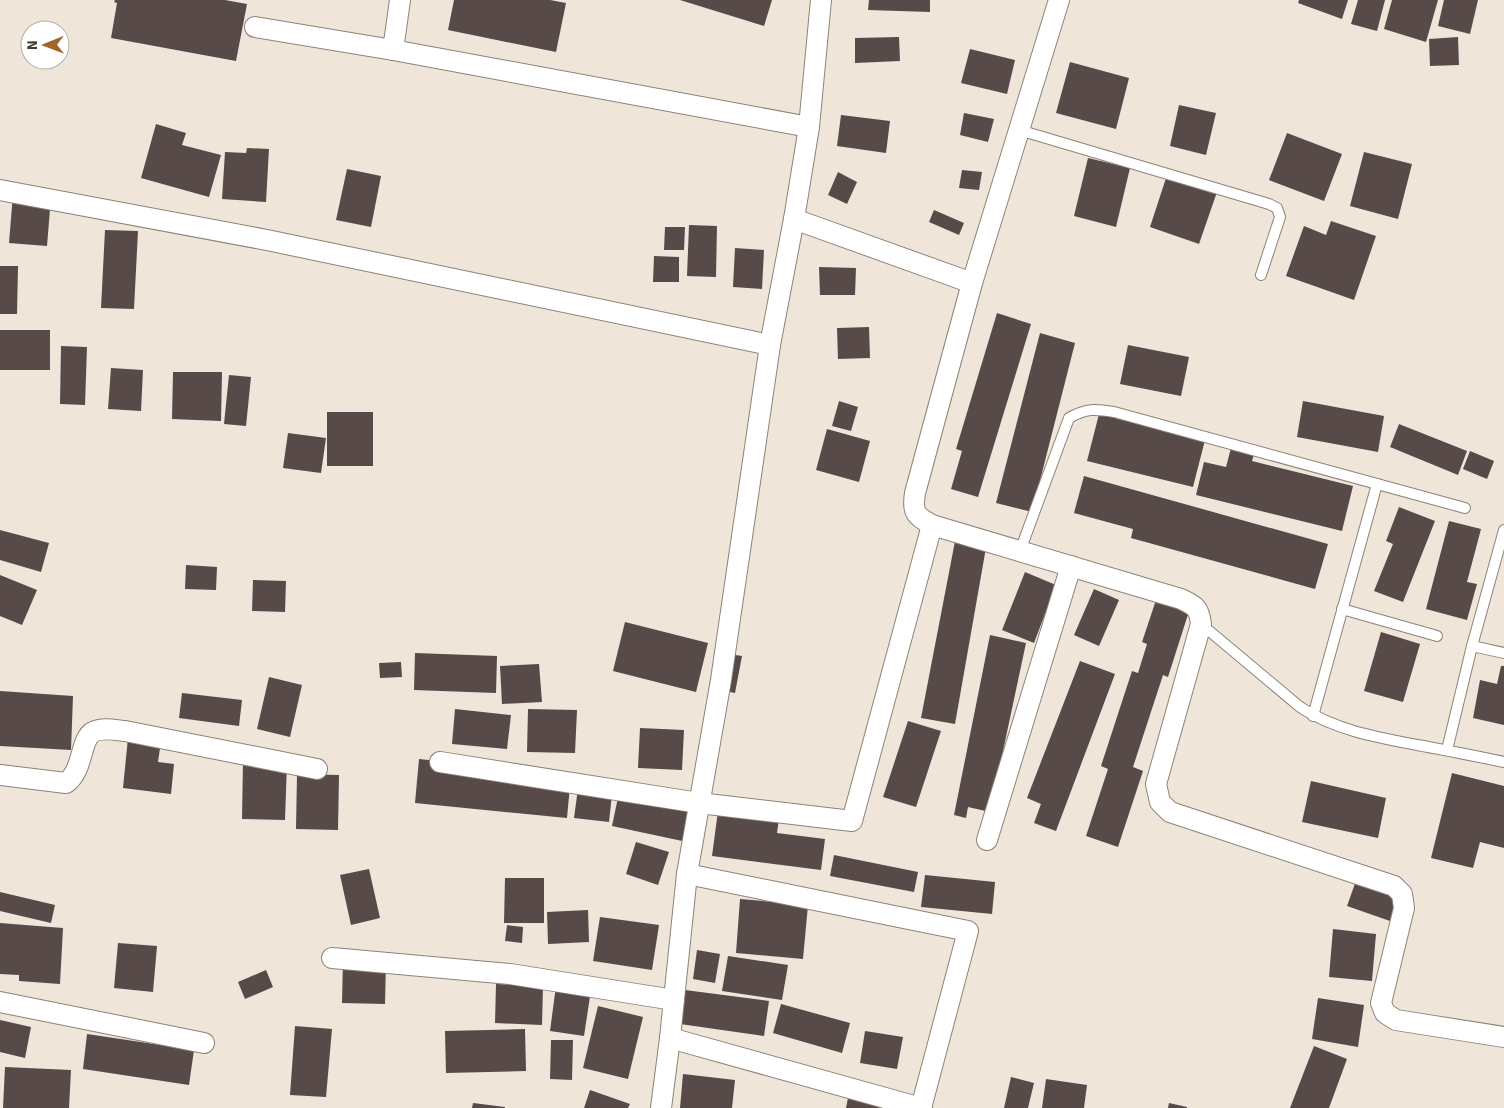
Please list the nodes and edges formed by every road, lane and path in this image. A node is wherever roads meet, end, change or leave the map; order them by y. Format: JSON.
{"nodes":[{"id":1,"x":400,"y":0,"type":"edge"},
{"id":2,"x":821,"y":0,"type":"edge"},
{"id":3,"x":1059,"y":0,"type":"edge"},
{"id":4,"x":255,"y":27,"type":"dead end"},
{"id":5,"x":393,"y":50,"type":"junction"},
{"id":6,"x":809,"y":127,"type":"junction"},
{"id":7,"x":1020,"y":130,"type":"junction"},
{"id":8,"x":0,"y":190,"type":"edge"},
{"id":9,"x":794,"y":219,"type":"junction"},
{"id":10,"x":1261,"y":275,"type":"dead end"},
{"id":11,"x":972,"y":283,"type":"junction"},
{"id":12,"x":770,"y":345,"type":"junction"},
{"id":13,"x":1377,"y":484,"type":"junction"},
{"id":14,"x":1465,"y":508,"type":"dead end"},
{"id":15,"x":932,"y":525,"type":"junction"},
{"id":16,"x":1504,"y":530,"type":"edge"},
{"id":17,"x":1020,"y":551,"type":"junction"},
{"id":18,"x":1071,"y":566,"type":"junction"},
{"id":19,"x":1342,"y":610,"type":"junction"},
{"id":20,"x":1201,"y":624,"type":"junction"},
{"id":21,"x":1437,"y":636,"type":"dead end"},
{"id":22,"x":1472,"y":646,"type":"junction"},
{"id":23,"x":1504,"y":653,"type":"edge"},
{"id":24,"x":1313,"y":716,"type":"junction"},
{"id":25,"x":1447,"y":750,"type":"junction"},
{"id":26,"x":440,"y":762,"type":"dead end"},
{"id":27,"x":1504,"y":762,"type":"edge"},
{"id":28,"x":317,"y":769,"type":"dead end"},
{"id":29,"x":0,"y":775,"type":"edge"},
{"id":30,"x":699,"y":803,"type":"junction"},
{"id":31,"x":987,"y":840,"type":"dead end"},
{"id":32,"x":687,"y":874,"type":"junction"},
{"id":33,"x":332,"y":958,"type":"dead end"},
{"id":34,"x":674,"y":1000,"type":"junction"},
{"id":35,"x":0,"y":1002,"type":"edge"},
{"id":36,"x":1504,"y":1037,"type":"edge"},
{"id":37,"x":670,"y":1038,"type":"junction"},
{"id":38,"x":204,"y":1043,"type":"dead end"},
{"id":39,"x":661,"y":1108,"type":"edge"},
{"id":40,"x":921,"y":1108,"type":"edge"}],
"edges":[{"from":1,"to":5,"type":"street"},
{"from":2,"to":6,"type":"street"},
{"from":3,"to":7,"type":"street"},
{"from":4,"to":5,"type":"street"},
{"from":5,"to":6,"type":"street"},
{"from":6,"to":9,"type":"street"},
{"from":7,"to":10,"type":"lane"},
{"from":7,"to":11,"type":"street"},
{"from":8,"to":12,"type":"street"},
{"from":9,"to":11,"type":"street"},
{"from":9,"to":12,"type":"street"},
{"from":11,"to":15,"type":"street"},
{"from":12,"to":30,"type":"street"},
{"from":13,"to":14,"type":"lane"},
{"from":13,"to":17,"type":"lane"},
{"from":13,"to":19,"type":"lane"},
{"from":15,"to":17,"type":"street"},
{"from":15,"to":30,"type":"street"},
{"from":16,"to":22,"type":"lane"},
{"from":17,"to":18,"type":"street"},
{"from":18,"to":20,"type":"street"},
{"from":18,"to":31,"type":"street"},
{"from":19,"to":21,"type":"lane"},
{"from":19,"to":24,"type":"lane"},
{"from":20,"to":24,"type":"lane"},
{"from":20,"to":36,"type":"street"},
{"from":22,"to":23,"type":"lane"},
{"from":22,"to":25,"type":"lane"},
{"from":24,"to":25,"type":"lane"},
{"from":25,"to":27,"type":"lane"},
{"from":26,"to":30,"type":"street"},
{"from":28,"to":29,"type":"street"},
{"from":30,"to":32,"type":"street"},
{"from":32,"to":34,"type":"street"},
{"from":32,"to":40,"type":"street"},
{"from":33,"to":34,"type":"street"},
{"from":34,"to":37,"type":"street"},
{"from":35,"to":38,"type":"street"},
{"from":37,"to":39,"type":"street"},
{"from":37,"to":40,"type":"street"}]}
